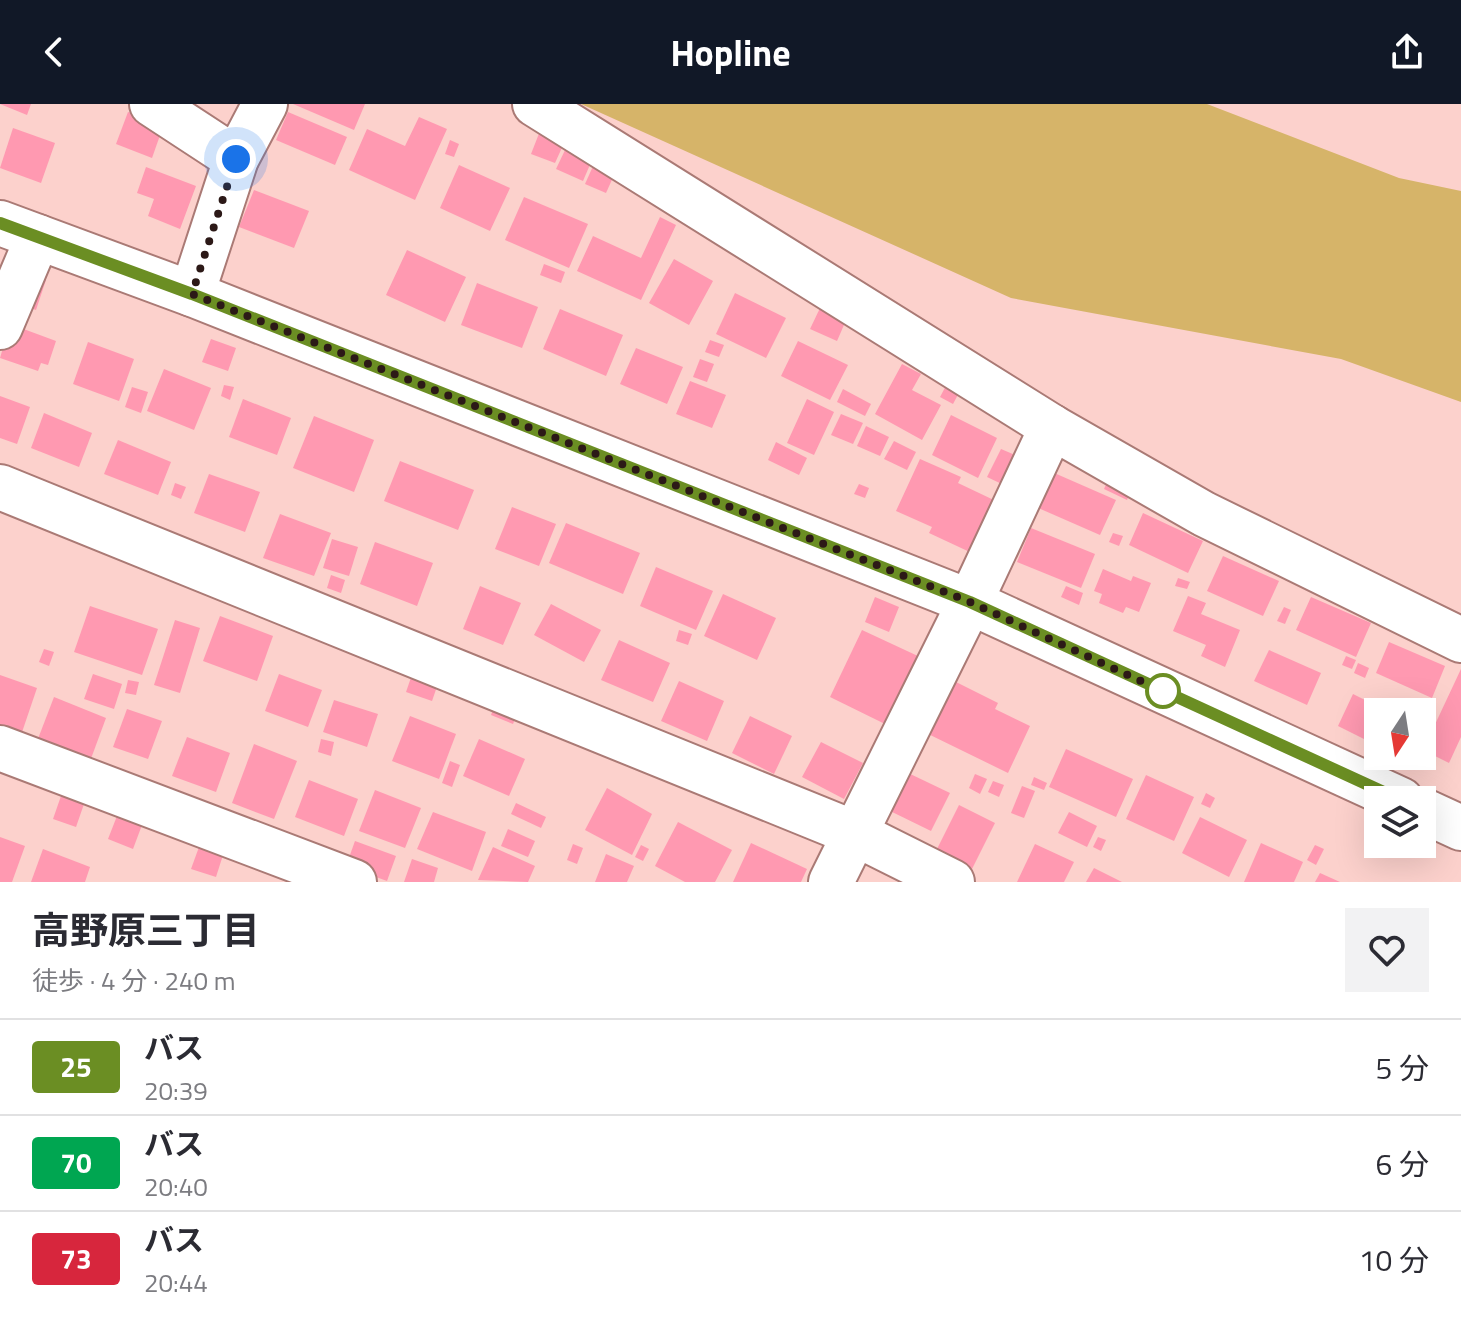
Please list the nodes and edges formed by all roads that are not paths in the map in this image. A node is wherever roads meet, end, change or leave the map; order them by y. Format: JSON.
{"nodes":[{"id":1,"x":152,"y":104,"type":"edge"},
{"id":2,"x":535,"y":104,"type":"edge"},
{"id":3,"x":262,"y":105,"type":"edge"},
{"id":4,"x":236,"y":159,"type":"junction"},
{"id":5,"x":19,"y":230,"type":"edge"},
{"id":6,"x":192,"y":294,"type":"junction"},
{"id":7,"x":0,"y":327,"type":"edge"},
{"id":8,"x":1052,"y":427,"type":"junction"},
{"id":9,"x":0,"y":487,"type":"edge"},
{"id":10,"x":970,"y":602,"type":"junction"},
{"id":11,"x":1461,"y":640,"type":"edge"},
{"id":12,"x":0,"y":748,"type":"edge"},
{"id":13,"x":1371,"y":786,"type":"edge"},
{"id":14,"x":1436,"y":816,"type":"edge"},
{"id":15,"x":1461,"y":828,"type":"edge"},
{"id":16,"x":854,"y":833,"type":"junction"},
{"id":17,"x":354,"y":882,"type":"edge"},
{"id":18,"x":831,"y":882,"type":"edge"},
{"id":19,"x":952,"y":882,"type":"edge"}],
"edges":[{"from":1,"to":4,"type":"street"},
{"from":2,"to":8,"type":"street"},
{"from":3,"to":4,"type":"street"},
{"from":4,"to":6,"type":"street"},
{"from":5,"to":6,"type":"street"},
{"from":5,"to":7,"type":"street"},
{"from":6,"to":10,"type":"street"},
{"from":8,"to":10,"type":"street"},
{"from":8,"to":11,"type":"street"},
{"from":9,"to":16,"type":"street"},
{"from":10,"to":13,"type":"street"},
{"from":10,"to":16,"type":"street"},
{"from":12,"to":17,"type":"street"},
{"from":14,"to":15,"type":"street"},
{"from":16,"to":18,"type":"street"},
{"from":16,"to":19,"type":"street"}]}
